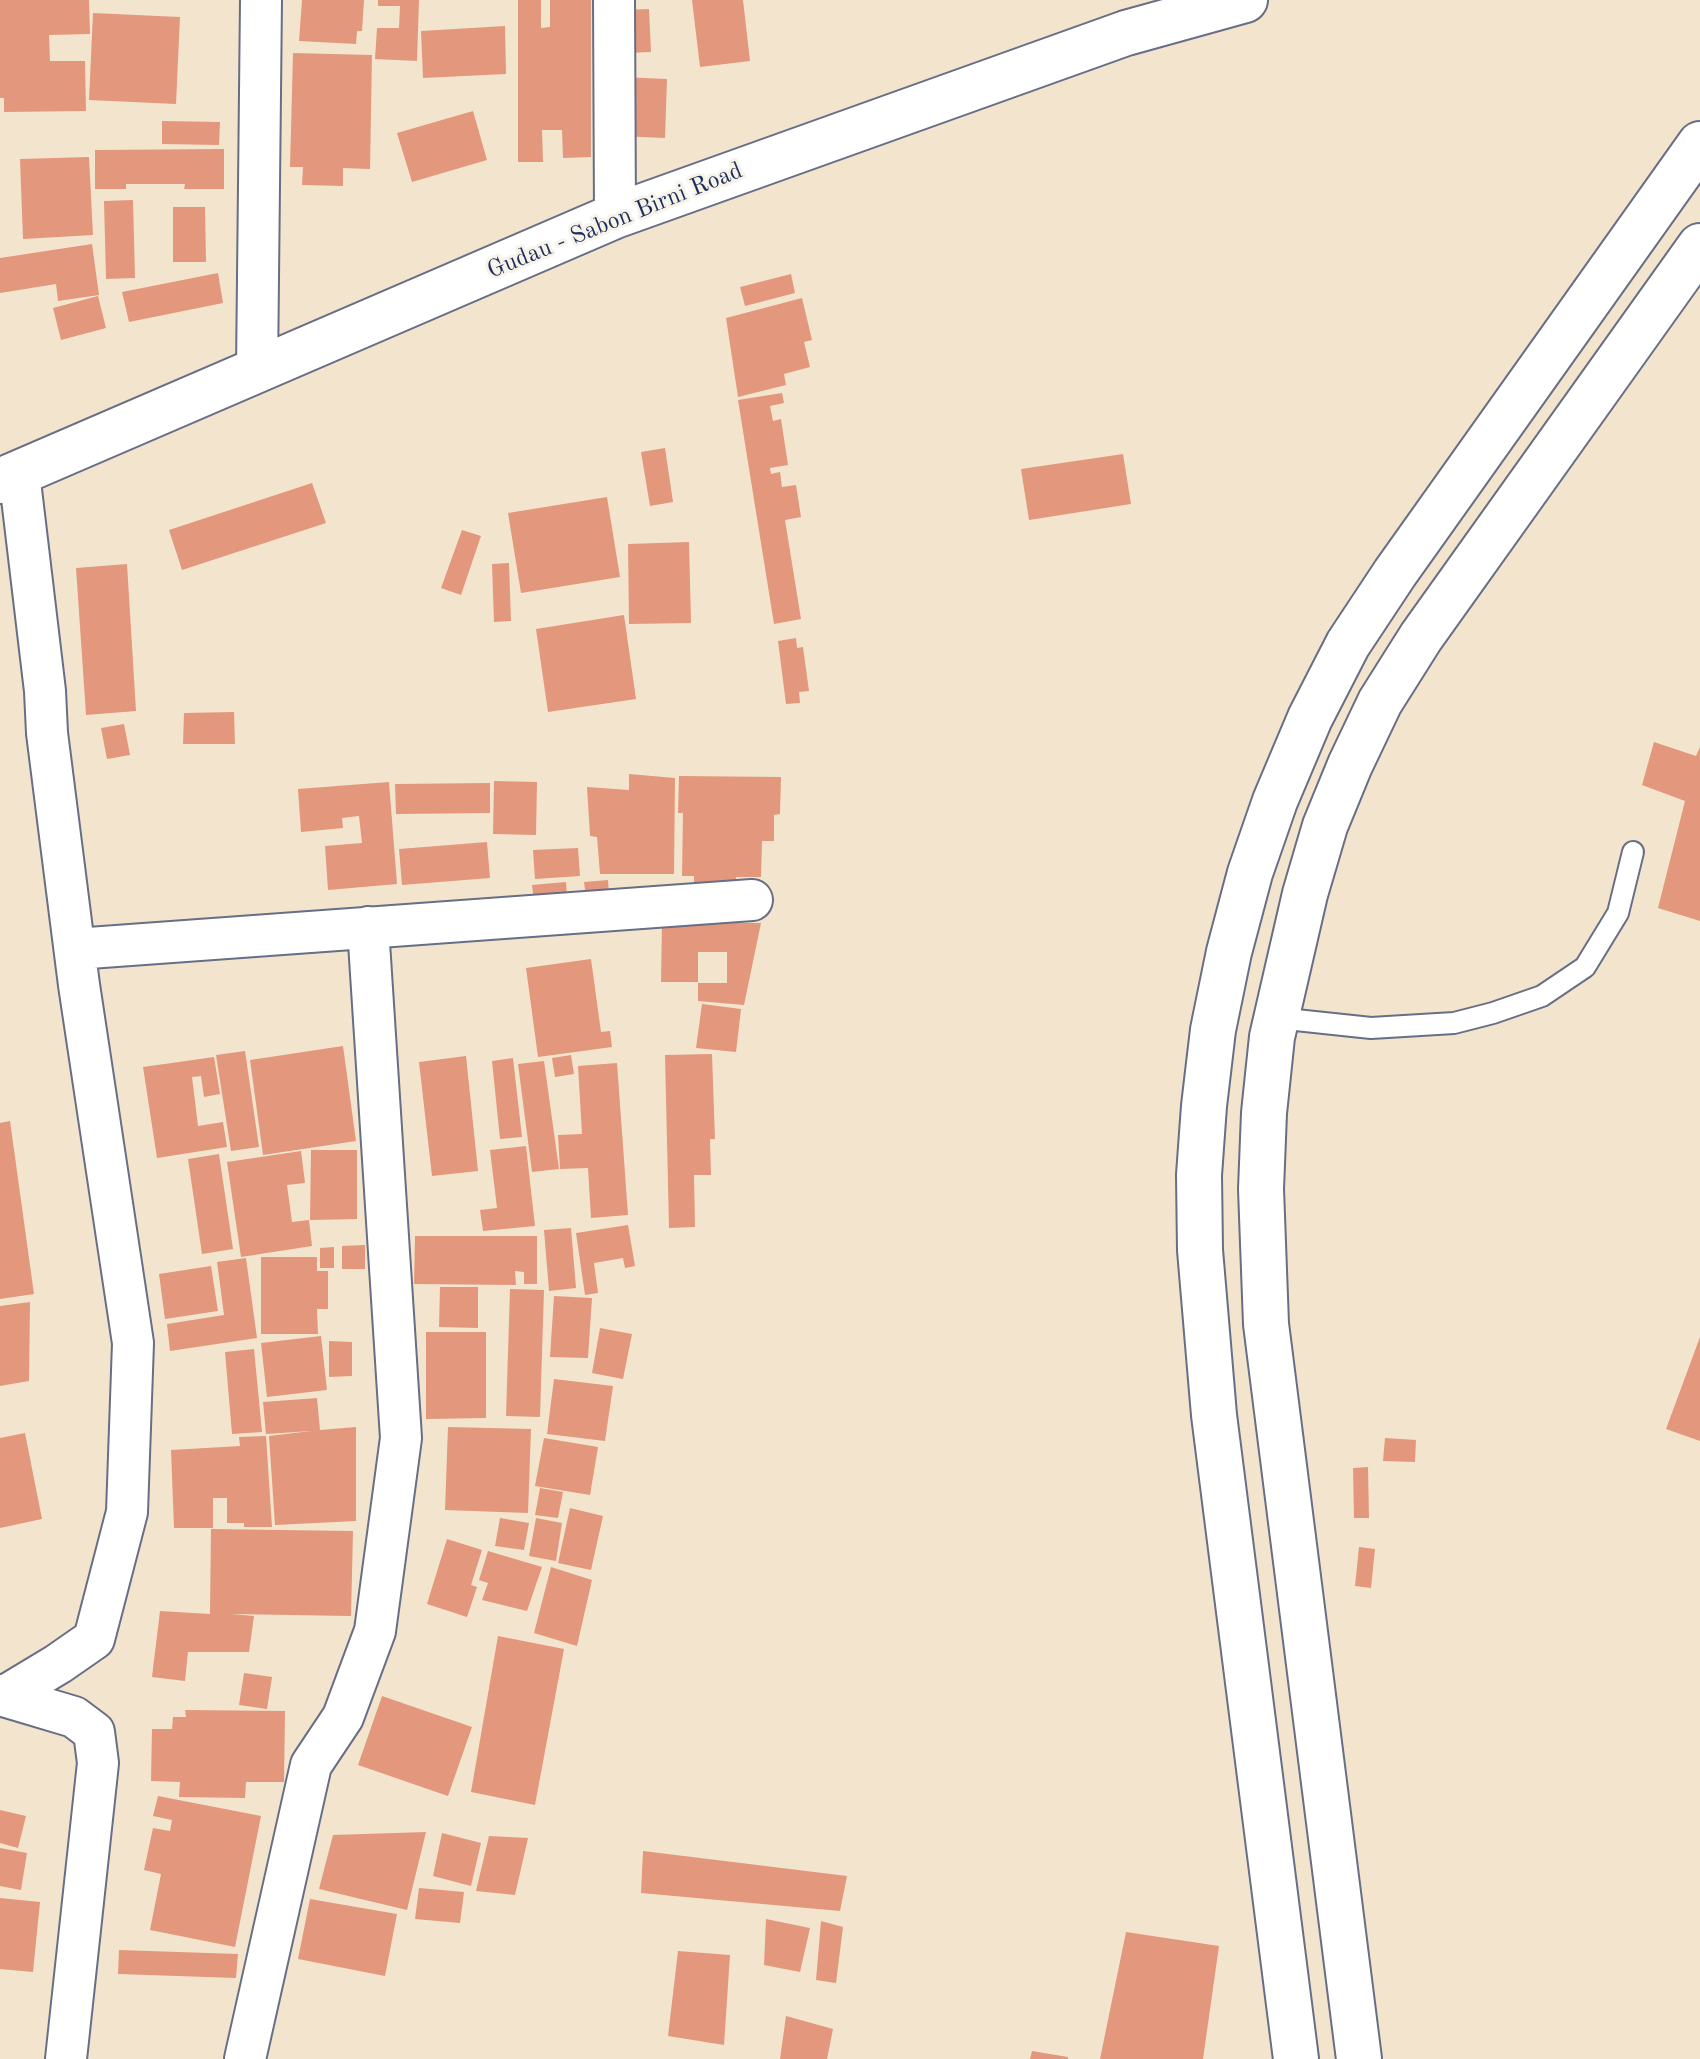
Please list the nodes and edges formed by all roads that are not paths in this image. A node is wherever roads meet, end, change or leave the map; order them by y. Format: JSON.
{"nodes":[{"id":1,"x":261,"y":0,"type":"edge"},
{"id":2,"x":614,"y":0,"type":"edge"},
{"id":3,"x":1231,"y":2,"type":"edge"},
{"id":4,"x":1700,"y":144,"type":"edge"},
{"id":5,"x":615,"y":216,"type":"junction"},
{"id":6,"x":1700,"y":246,"type":"edge"},
{"id":7,"x":257,"y":370,"type":"junction"},
{"id":8,"x":10,"y":477,"type":"edge"},
{"id":9,"x":1633,"y":852,"type":"dead end"},
{"id":10,"x":752,"y":900,"type":"dead end"},
{"id":11,"x":368,"y":927,"type":"junction"},
{"id":12,"x":75,"y":949,"type":"junction"},
{"id":13,"x":1277,"y":1018,"type":"junction"},
{"id":14,"x":2,"y":1696,"type":"edge"},
{"id":15,"x":66,"y":2059,"type":"edge"},
{"id":16,"x":245,"y":2059,"type":"edge"},
{"id":17,"x":1296,"y":2059,"type":"edge"},
{"id":18,"x":1359,"y":2059,"type":"edge"}],
"edges":[{"from":1,"to":7,"type":"street"},
{"from":2,"to":5,"type":"street"},
{"from":3,"to":5,"type":"main road","name":"Gudau - Sabon Birni Road"},
{"from":4,"to":17,"type":"main road"},
{"from":5,"to":7,"type":"main road","name":"Gudau - Sabon Birni Road"},
{"from":6,"to":13,"type":"main road"},
{"from":7,"to":8,"type":"main road","name":"Gudau - Sabon Birni Road"},
{"from":8,"to":12,"type":"street"},
{"from":9,"to":13,"type":"lane"},
{"from":10,"to":11,"type":"street"},
{"from":11,"to":12,"type":"street"},
{"from":11,"to":16,"type":"street"},
{"from":12,"to":14,"type":"street"},
{"from":13,"to":18,"type":"main road"},
{"from":14,"to":15,"type":"street"}]}
